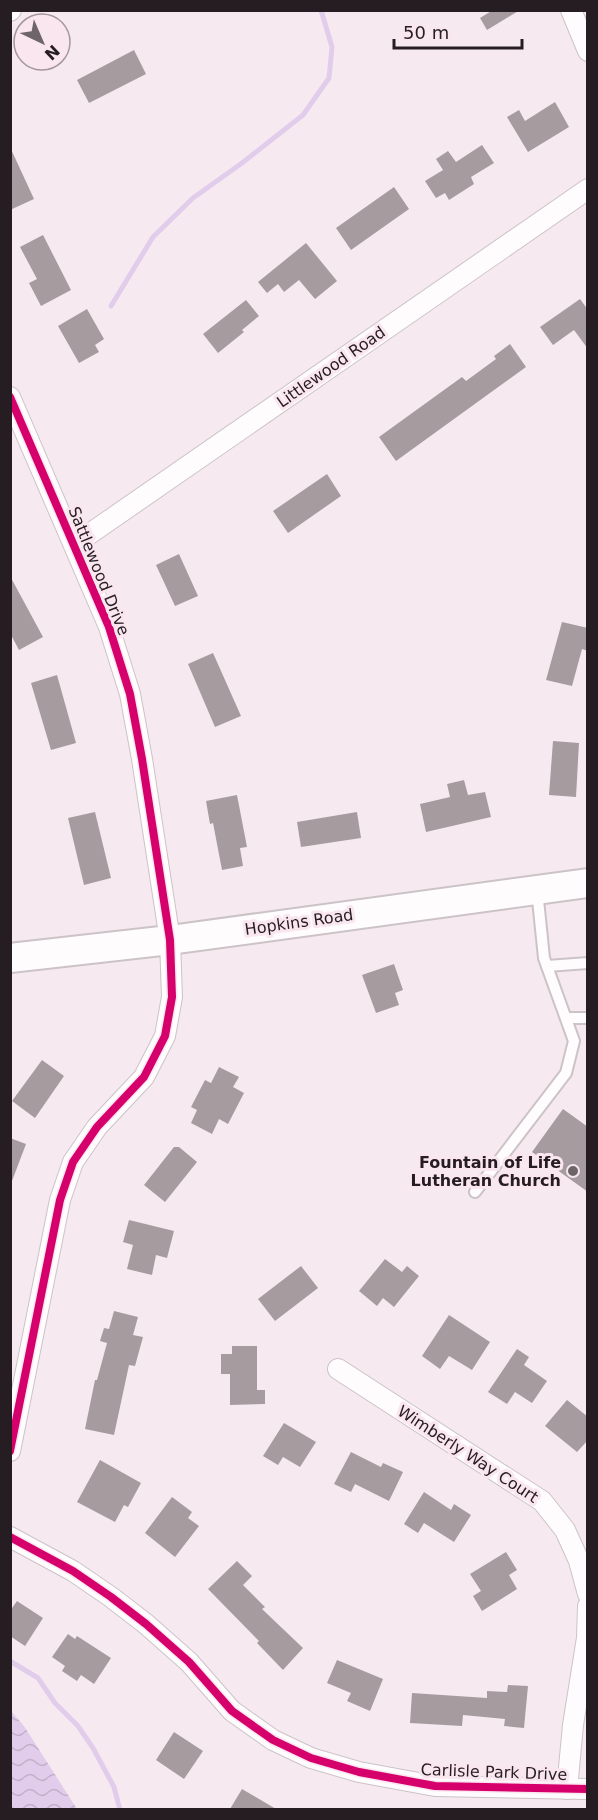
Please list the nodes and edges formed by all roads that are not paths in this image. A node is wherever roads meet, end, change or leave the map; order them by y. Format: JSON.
{"nodes":[{"id":1,"x":571,"y":10,"type":"edge"},
{"id":2,"x":588,"y":51,"type":"edge"},
{"id":3,"x":588,"y":189,"type":"edge"},
{"id":4,"x":10,"y":397,"type":"edge"},
{"id":5,"x":75,"y":544,"type":"junction"},
{"id":6,"x":588,"y":883,"type":"edge"},
{"id":7,"x":537,"y":890,"type":"junction"},
{"id":8,"x":170,"y":940,"type":"junction"},
{"id":9,"x":10,"y":958,"type":"edge"},
{"id":10,"x":588,"y":963,"type":"edge"},
{"id":11,"x":547,"y":966,"type":"junction"},
{"id":12,"x":588,"y":1017,"type":"edge"},
{"id":13,"x":566,"y":1018,"type":"junction"},
{"id":14,"x":475,"y":1192,"type":"dead end"},
{"id":15,"x":338,"y":1369,"type":"dead end"},
{"id":16,"x":10,"y":1451,"type":"edge"},
{"id":17,"x":10,"y":1537,"type":"edge"},
{"id":18,"x":588,"y":1593,"type":"edge"},
{"id":19,"x":588,"y":1606,"type":"edge"},
{"id":20,"x":567,"y":1789,"type":"junction"},
{"id":21,"x":588,"y":1789,"type":"edge"}],
"edges":[{"from":1,"to":2,"type":"street"},
{"from":3,"to":5,"type":"street","name":"Littlewood Road"},
{"from":4,"to":5,"type":"street","name":"Sattlewood Drive"},
{"from":5,"to":8,"type":"street","name":"Sattlewood Drive"},
{"from":6,"to":7,"type":"main road","name":"Hopkins Road"},
{"from":7,"to":8,"type":"main road","name":"Hopkins Road"},
{"from":7,"to":11,"type":"lane"},
{"from":8,"to":9,"type":"main road","name":"Hopkins Road"},
{"from":8,"to":16,"type":"street","name":"Sattlewood Drive"},
{"from":10,"to":11,"type":"lane"},
{"from":11,"to":13,"type":"lane"},
{"from":12,"to":13,"type":"lane"},
{"from":13,"to":14,"type":"lane"},
{"from":15,"to":18,"type":"street","name":"Wimberly Way Court"},
{"from":17,"to":20,"type":"street","name":"Carlisle Park Drive"},
{"from":19,"to":20,"type":"street"},
{"from":20,"to":21,"type":"street","name":"Carlisle Park Drive"}]}
